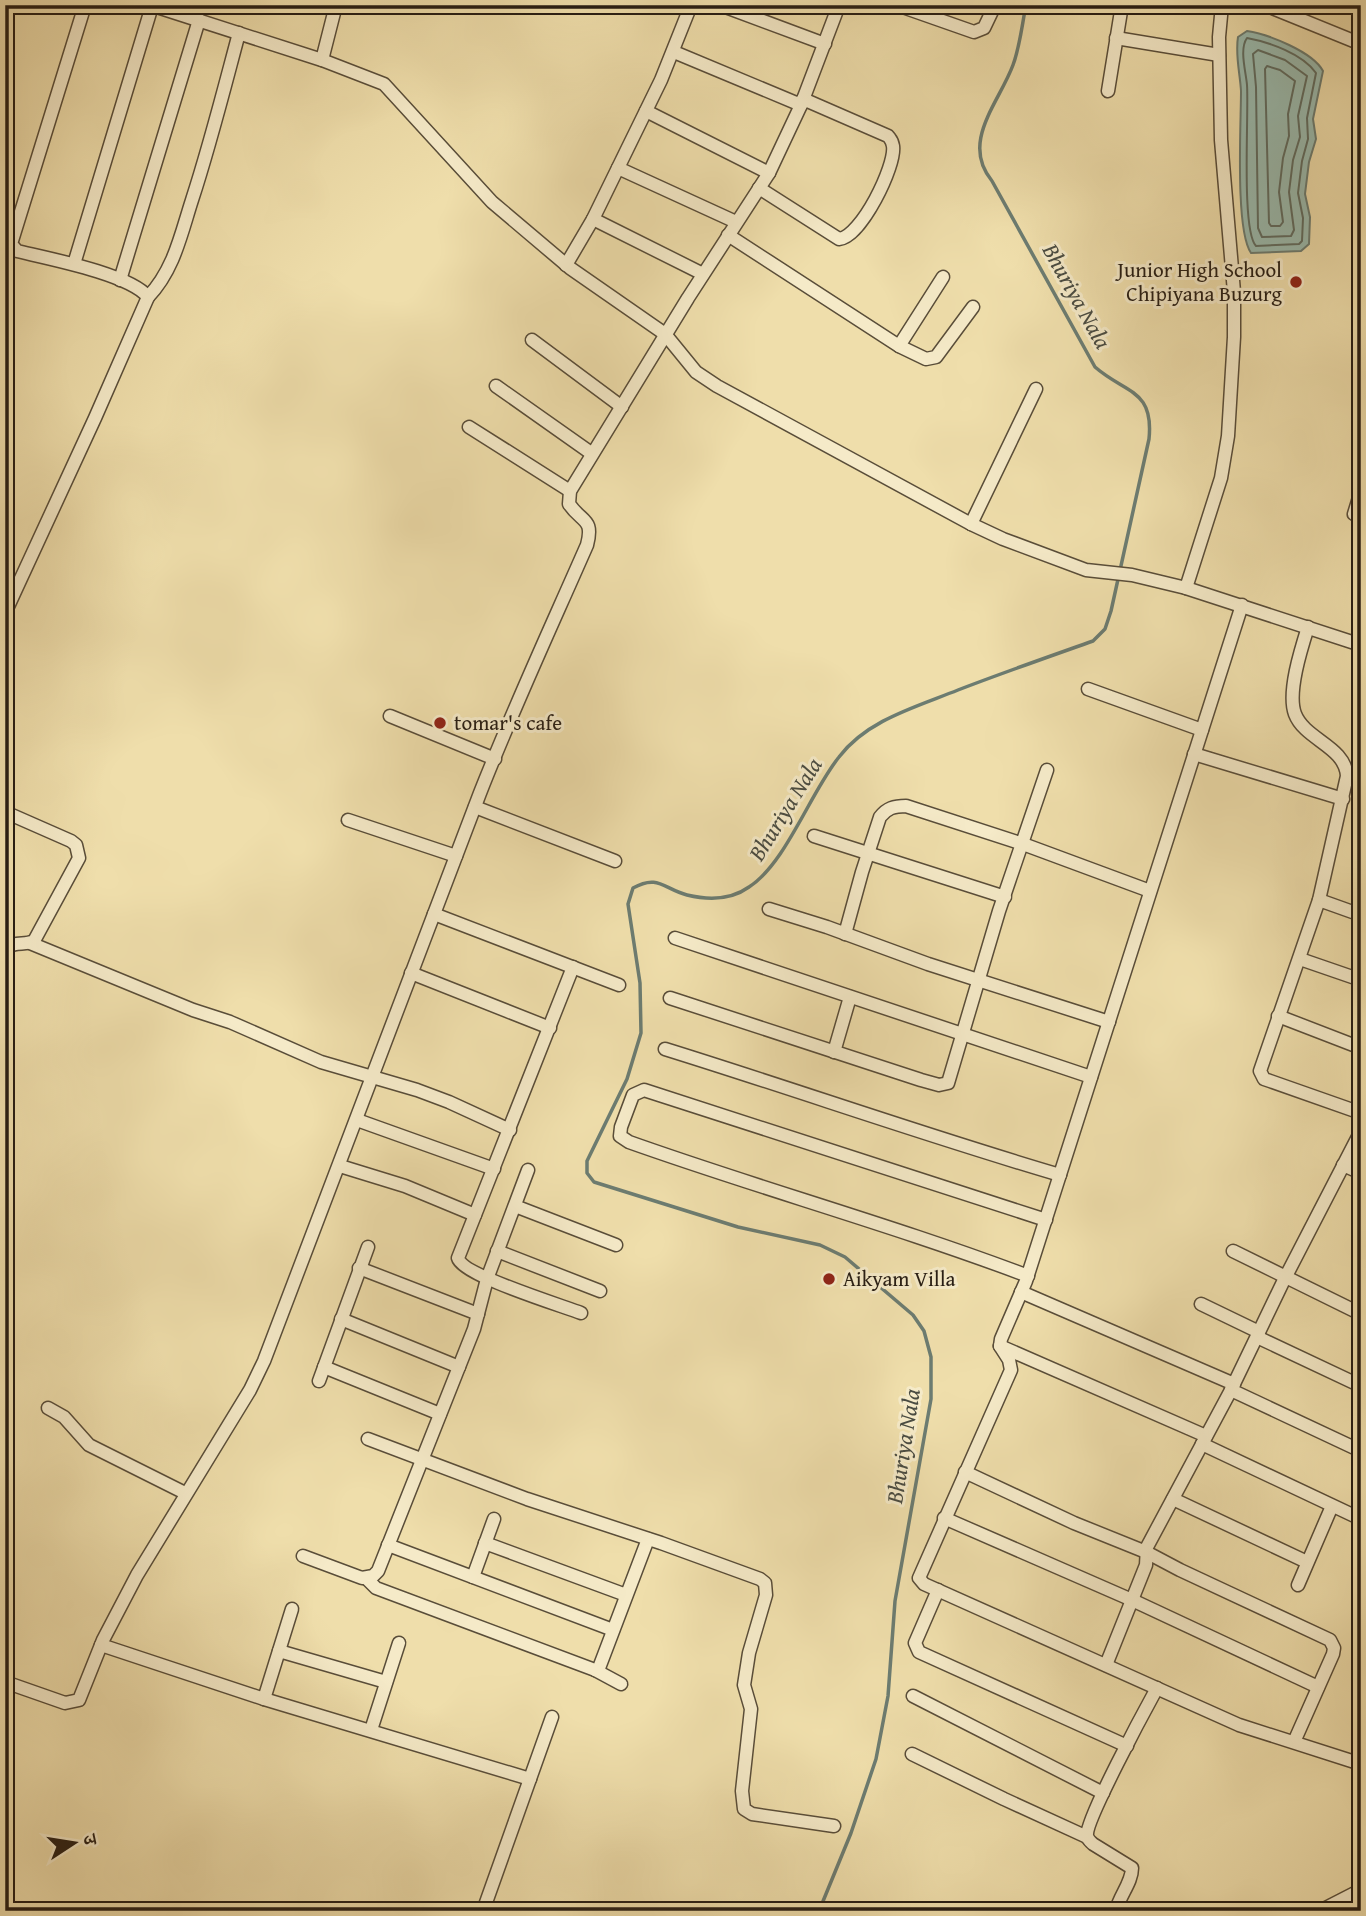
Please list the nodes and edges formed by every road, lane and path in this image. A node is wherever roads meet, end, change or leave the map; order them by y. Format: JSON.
{"nodes":[{"id":1,"x":85,"y":5,"type":"edge"},
{"id":2,"x":151,"y":5,"type":"edge"},
{"id":3,"x":336,"y":5,"type":"edge"},
{"id":4,"x":691,"y":5,"type":"edge"},
{"id":5,"x":720,"y":5,"type":"edge"},
{"id":6,"x":839,"y":5,"type":"edge"},
{"id":7,"x":897,"y":5,"type":"edge"},
{"id":8,"x":995,"y":5,"type":"edge"},
{"id":9,"x":1122,"y":5,"type":"edge"},
{"id":10,"x":1223,"y":5,"type":"edge"},
{"id":11,"x":1265,"y":5,"type":"edge"},
{"id":12,"x":199,"y":20,"type":"junction"},
{"id":13,"x":239,"y":33,"type":"junction"},
{"id":14,"x":1116,"y":38,"type":"junction"},
{"id":15,"x":825,"y":44,"type":"junction"},
{"id":16,"x":1361,"y":44,"type":"edge"},
{"id":17,"x":674,"y":52,"type":"junction"},
{"id":18,"x":1219,"y":55,"type":"junction"},
{"id":19,"x":321,"y":60,"type":"junction"},
{"id":20,"x":1108,"y":90,"type":"dead end"},
{"id":21,"x":802,"y":102,"type":"junction"},
{"id":22,"x":646,"y":111,"type":"junction"},
{"id":23,"x":618,"y":168,"type":"junction"},
{"id":24,"x":769,"y":173,"type":"junction"},
{"id":25,"x":759,"y":188,"type":"junction"},
{"id":26,"x":593,"y":219,"type":"junction"},
{"id":27,"x":736,"y":222,"type":"junction"},
{"id":28,"x":728,"y":235,"type":"junction"},
{"id":29,"x":9,"y":249,"type":"edge"},
{"id":30,"x":74,"y":264,"type":"junction"},
{"id":31,"x":566,"y":265,"type":"junction"},
{"id":32,"x":703,"y":274,"type":"junction"},
{"id":33,"x":943,"y":277,"type":"dead end"},
{"id":34,"x":120,"y":280,"type":"junction"},
{"id":35,"x":148,"y":297,"type":"junction"},
{"id":36,"x":973,"y":307,"type":"dead end"},
{"id":37,"x":665,"y":334,"type":"junction"},
{"id":38,"x":532,"y":340,"type":"dead end"},
{"id":39,"x":899,"y":346,"type":"junction"},
{"id":40,"x":496,"y":386,"type":"dead end"},
{"id":41,"x":1036,"y":389,"type":"dead end"},
{"id":42,"x":622,"y":407,"type":"junction"},
{"id":43,"x":469,"y":427,"type":"dead end"},
{"id":44,"x":591,"y":453,"type":"junction"},
{"id":45,"x":570,"y":491,"type":"junction"},
{"id":46,"x":1361,"y":491,"type":"edge"},
{"id":47,"x":1361,"y":519,"type":"edge"},
{"id":48,"x":971,"y":524,"type":"junction"},
{"id":49,"x":1186,"y":588,"type":"junction"},
{"id":50,"x":1242,"y":605,"type":"junction"},
{"id":51,"x":5,"y":613,"type":"edge"},
{"id":52,"x":1308,"y":627,"type":"junction"},
{"id":53,"x":1361,"y":645,"type":"edge"},
{"id":54,"x":1088,"y":689,"type":"dead end"},
{"id":55,"x":390,"y":716,"type":"dead end"},
{"id":56,"x":1202,"y":730,"type":"junction"},
{"id":57,"x":1194,"y":754,"type":"junction"},
{"id":58,"x":495,"y":759,"type":"junction"},
{"id":59,"x":1047,"y":769,"type":"dead end"},
{"id":60,"x":1343,"y":799,"type":"junction"},
{"id":61,"x":475,"y":807,"type":"junction"},
{"id":62,"x":5,"y":812,"type":"edge"},
{"id":63,"x":348,"y":820,"type":"dead end"},
{"id":64,"x":814,"y":836,"type":"dead end"},
{"id":65,"x":1023,"y":844,"type":"junction"},
{"id":66,"x":867,"y":853,"type":"junction"},
{"id":67,"x":456,"y":856,"type":"junction"},
{"id":68,"x":615,"y":861,"type":"dead end"},
{"id":69,"x":1150,"y":891,"type":"junction"},
{"id":70,"x":1004,"y":897,"type":"junction"},
{"id":71,"x":1319,"y":900,"type":"junction"},
{"id":72,"x":769,"y":909,"type":"dead end"},
{"id":73,"x":434,"y":914,"type":"junction"},
{"id":74,"x":1361,"y":915,"type":"edge"},
{"id":75,"x":845,"y":934,"type":"junction"},
{"id":76,"x":675,"y":938,"type":"dead end"},
{"id":77,"x":30,"y":943,"type":"junction"},
{"id":78,"x":5,"y":950,"type":"edge"},
{"id":79,"x":1300,"y":959,"type":"junction"},
{"id":80,"x":573,"y":967,"type":"junction"},
{"id":81,"x":411,"y":973,"type":"junction"},
{"id":82,"x":979,"y":980,"type":"junction"},
{"id":83,"x":1361,"y":980,"type":"edge"},
{"id":84,"x":619,"y":985,"type":"dead end"},
{"id":85,"x":850,"y":997,"type":"junction"},
{"id":86,"x":670,"y":998,"type":"dead end"},
{"id":87,"x":1278,"y":1016,"type":"junction"},
{"id":88,"x":1109,"y":1022,"type":"junction"},
{"id":89,"x":550,"y":1028,"type":"junction"},
{"id":90,"x":962,"y":1034,"type":"junction"},
{"id":91,"x":1361,"y":1048,"type":"edge"},
{"id":92,"x":665,"y":1049,"type":"dead end"},
{"id":93,"x":834,"y":1052,"type":"junction"},
{"id":94,"x":371,"y":1076,"type":"junction"},
{"id":95,"x":1091,"y":1077,"type":"junction"},
{"id":96,"x":1361,"y":1113,"type":"edge"},
{"id":97,"x":357,"y":1120,"type":"junction"},
{"id":98,"x":510,"y":1130,"type":"junction"},
{"id":99,"x":1361,"y":1131,"type":"edge"},
{"id":100,"x":1343,"y":1165,"type":"junction"},
{"id":101,"x":340,"y":1166,"type":"junction"},
{"id":102,"x":494,"y":1168,"type":"junction"},
{"id":103,"x":528,"y":1170,"type":"dead end"},
{"id":104,"x":1361,"y":1174,"type":"edge"},
{"id":105,"x":1060,"y":1175,"type":"junction"},
{"id":106,"x":515,"y":1206,"type":"junction"},
{"id":107,"x":475,"y":1215,"type":"junction"},
{"id":108,"x":1046,"y":1220,"type":"junction"},
{"id":109,"x":616,"y":1245,"type":"dead end"},
{"id":110,"x":368,"y":1247,"type":"dead end"},
{"id":111,"x":498,"y":1251,"type":"junction"},
{"id":112,"x":1233,"y":1251,"type":"dead end"},
{"id":113,"x":359,"y":1268,"type":"junction"},
{"id":114,"x":1028,"y":1276,"type":"junction"},
{"id":115,"x":1286,"y":1277,"type":"junction"},
{"id":116,"x":487,"y":1279,"type":"junction"},
{"id":117,"x":600,"y":1291,"type":"dead end"},
{"id":118,"x":1021,"y":1292,"type":"junction"},
{"id":119,"x":1201,"y":1304,"type":"dead end"},
{"id":120,"x":581,"y":1313,"type":"dead end"},
{"id":121,"x":478,"y":1314,"type":"junction"},
{"id":122,"x":1361,"y":1314,"type":"edge"},
{"id":123,"x":341,"y":1319,"type":"junction"},
{"id":124,"x":1258,"y":1334,"type":"junction"},
{"id":125,"x":1000,"y":1346,"type":"junction"},
{"id":126,"x":324,"y":1367,"type":"junction"},
{"id":127,"x":459,"y":1367,"type":"junction"},
{"id":128,"x":319,"y":1381,"type":"dead end"},
{"id":129,"x":1361,"y":1386,"type":"edge"},
{"id":130,"x":1233,"y":1387,"type":"junction"},
{"id":131,"x":48,"y":1408,"type":"dead end"},
{"id":132,"x":440,"y":1414,"type":"junction"},
{"id":133,"x":368,"y":1439,"type":"dead end"},
{"id":134,"x":1204,"y":1440,"type":"junction"},
{"id":135,"x":1361,"y":1451,"type":"edge"},
{"id":136,"x":422,"y":1460,"type":"junction"},
{"id":137,"x":965,"y":1472,"type":"junction"},
{"id":138,"x":185,"y":1493,"type":"junction"},
{"id":139,"x":1173,"y":1499,"type":"junction"},
{"id":140,"x":1332,"y":1506,"type":"junction"},
{"id":141,"x":944,"y":1518,"type":"junction"},
{"id":142,"x":494,"y":1519,"type":"dead end"},
{"id":143,"x":1361,"y":1519,"type":"edge"},
{"id":144,"x":649,"y":1539,"type":"junction"},
{"id":145,"x":485,"y":1543,"type":"junction"},
{"id":146,"x":388,"y":1545,"type":"junction"},
{"id":147,"x":1146,"y":1552,"type":"junction"},
{"id":148,"x":303,"y":1556,"type":"dead end"},
{"id":149,"x":1307,"y":1562,"type":"junction"},
{"id":150,"x":473,"y":1577,"type":"junction"},
{"id":151,"x":367,"y":1578,"type":"junction"},
{"id":152,"x":1298,"y":1585,"type":"dead end"},
{"id":153,"x":938,"y":1590,"type":"junction"},
{"id":154,"x":626,"y":1595,"type":"junction"},
{"id":155,"x":1132,"y":1601,"type":"junction"},
{"id":156,"x":292,"y":1609,"type":"dead end"},
{"id":157,"x":613,"y":1630,"type":"junction"},
{"id":158,"x":399,"y":1643,"type":"dead end"},
{"id":159,"x":101,"y":1645,"type":"junction"},
{"id":160,"x":279,"y":1651,"type":"junction"},
{"id":161,"x":1106,"y":1665,"type":"junction"},
{"id":162,"x":595,"y":1671,"type":"junction"},
{"id":163,"x":5,"y":1682,"type":"edge"},
{"id":164,"x":386,"y":1682,"type":"junction"},
{"id":165,"x":621,"y":1684,"type":"dead end"},
{"id":166,"x":1318,"y":1687,"type":"junction"},
{"id":167,"x":1157,"y":1688,"type":"junction"},
{"id":168,"x":912,"y":1696,"type":"dead end"},
{"id":169,"x":264,"y":1699,"type":"junction"},
{"id":170,"x":552,"y":1717,"type":"dead end"},
{"id":171,"x":371,"y":1730,"type":"junction"},
{"id":172,"x":1294,"y":1742,"type":"junction"},
{"id":173,"x":1127,"y":1746,"type":"junction"},
{"id":174,"x":912,"y":1754,"type":"dead end"},
{"id":175,"x":1361,"y":1764,"type":"edge"},
{"id":176,"x":530,"y":1779,"type":"junction"},
{"id":177,"x":1103,"y":1793,"type":"junction"},
{"id":178,"x":834,"y":1826,"type":"dead end"},
{"id":179,"x":1087,"y":1837,"type":"junction"},
{"id":180,"x":1361,"y":1891,"type":"edge"},
{"id":181,"x":483,"y":1911,"type":"edge"},
{"id":182,"x":1116,"y":1911,"type":"edge"},
{"id":183,"x":1322,"y":1911,"type":"edge"}],
"edges":[{"from":1,"to":29,"type":"street"},
{"from":2,"to":12,"type":"street"},
{"from":2,"to":30,"type":"street"},
{"from":3,"to":19,"type":"street"},
{"from":4,"to":17,"type":"street"},
{"from":5,"to":15,"type":"street"},
{"from":6,"to":15,"type":"street"},
{"from":7,"to":8,"type":"street"},
{"from":9,"to":14,"type":"street"},
{"from":10,"to":18,"type":"street"},
{"from":11,"to":16,"type":"street"},
{"from":12,"to":13,"type":"street"},
{"from":12,"to":34,"type":"street"},
{"from":13,"to":19,"type":"street"},
{"from":13,"to":35,"type":"street"},
{"from":14,"to":18,"type":"street"},
{"from":14,"to":20,"type":"street"},
{"from":15,"to":21,"type":"street"},
{"from":17,"to":21,"type":"street"},
{"from":17,"to":22,"type":"street"},
{"from":18,"to":49,"type":"street"},
{"from":19,"to":31,"type":"street"},
{"from":21,"to":24,"type":"street"},
{"from":21,"to":25,"type":"street"},
{"from":22,"to":23,"type":"street"},
{"from":22,"to":24,"type":"street"},
{"from":23,"to":26,"type":"street"},
{"from":23,"to":27,"type":"street"},
{"from":24,"to":25,"type":"street"},
{"from":25,"to":27,"type":"street"},
{"from":26,"to":31,"type":"street"},
{"from":26,"to":32,"type":"street"},
{"from":27,"to":28,"type":"street"},
{"from":28,"to":32,"type":"street"},
{"from":28,"to":39,"type":"street"},
{"from":29,"to":30,"type":"street"},
{"from":30,"to":34,"type":"street"},
{"from":31,"to":37,"type":"street"},
{"from":32,"to":37,"type":"street"},
{"from":33,"to":39,"type":"street"},
{"from":34,"to":35,"type":"street"},
{"from":35,"to":51,"type":"street"},
{"from":36,"to":39,"type":"street"},
{"from":37,"to":42,"type":"street"},
{"from":37,"to":48,"type":"street"},
{"from":38,"to":42,"type":"street"},
{"from":40,"to":44,"type":"street"},
{"from":41,"to":48,"type":"street"},
{"from":42,"to":44,"type":"street"},
{"from":43,"to":45,"type":"street"},
{"from":44,"to":45,"type":"street"},
{"from":45,"to":58,"type":"street"},
{"from":46,"to":47,"type":"street"},
{"from":48,"to":49,"type":"street"},
{"from":49,"to":50,"type":"street"},
{"from":50,"to":52,"type":"street"},
{"from":50,"to":56,"type":"street"},
{"from":52,"to":53,"type":"street"},
{"from":52,"to":60,"type":"street"},
{"from":54,"to":56,"type":"street"},
{"from":55,"to":58,"type":"street"},
{"from":56,"to":57,"type":"street"},
{"from":57,"to":60,"type":"street"},
{"from":57,"to":69,"type":"street"},
{"from":58,"to":61,"type":"street"},
{"from":59,"to":65,"type":"street"},
{"from":60,"to":71,"type":"street"},
{"from":61,"to":67,"type":"street"},
{"from":61,"to":68,"type":"street"},
{"from":62,"to":77,"type":"street"},
{"from":63,"to":67,"type":"street"},
{"from":64,"to":66,"type":"street"},
{"from":65,"to":66,"type":"street"},
{"from":65,"to":69,"type":"street"},
{"from":65,"to":70,"type":"street"},
{"from":66,"to":70,"type":"street"},
{"from":66,"to":75,"type":"street"},
{"from":67,"to":73,"type":"street"},
{"from":69,"to":88,"type":"street"},
{"from":70,"to":82,"type":"street"},
{"from":71,"to":74,"type":"street"},
{"from":71,"to":79,"type":"street"},
{"from":72,"to":75,"type":"street"},
{"from":73,"to":80,"type":"street"},
{"from":73,"to":81,"type":"street"},
{"from":75,"to":82,"type":"street"},
{"from":76,"to":85,"type":"street"},
{"from":77,"to":78,"type":"street"},
{"from":77,"to":94,"type":"street"},
{"from":79,"to":83,"type":"street"},
{"from":79,"to":87,"type":"street"},
{"from":80,"to":84,"type":"street"},
{"from":80,"to":89,"type":"street"},
{"from":81,"to":89,"type":"street"},
{"from":81,"to":94,"type":"street"},
{"from":82,"to":88,"type":"street"},
{"from":82,"to":90,"type":"street"},
{"from":85,"to":90,"type":"street"},
{"from":85,"to":93,"type":"street"},
{"from":86,"to":93,"type":"street"},
{"from":87,"to":91,"type":"street"},
{"from":87,"to":96,"type":"street"},
{"from":88,"to":95,"type":"street"},
{"from":89,"to":98,"type":"street"},
{"from":90,"to":93,"type":"street"},
{"from":90,"to":95,"type":"street"},
{"from":92,"to":105,"type":"street"},
{"from":94,"to":97,"type":"street"},
{"from":94,"to":98,"type":"street"},
{"from":95,"to":105,"type":"street"},
{"from":97,"to":101,"type":"street"},
{"from":97,"to":102,"type":"street"},
{"from":98,"to":102,"type":"street"},
{"from":99,"to":100,"type":"street"},
{"from":100,"to":104,"type":"street"},
{"from":100,"to":115,"type":"street"},
{"from":101,"to":107,"type":"street"},
{"from":101,"to":138,"type":"street"},
{"from":102,"to":107,"type":"street"},
{"from":103,"to":106,"type":"street"},
{"from":105,"to":108,"type":"street"},
{"from":106,"to":109,"type":"street"},
{"from":106,"to":111,"type":"street"},
{"from":107,"to":116,"type":"street"},
{"from":108,"to":114,"type":"street"},
{"from":108,"to":114,"type":"street"},
{"from":110,"to":113,"type":"street"},
{"from":111,"to":116,"type":"street"},
{"from":111,"to":117,"type":"street"},
{"from":112,"to":115,"type":"street"},
{"from":113,"to":121,"type":"street"},
{"from":113,"to":123,"type":"street"},
{"from":114,"to":118,"type":"street"},
{"from":115,"to":122,"type":"street"},
{"from":115,"to":124,"type":"street"},
{"from":116,"to":120,"type":"street"},
{"from":116,"to":121,"type":"street"},
{"from":118,"to":125,"type":"street"},
{"from":118,"to":130,"type":"street"},
{"from":119,"to":124,"type":"street"},
{"from":121,"to":127,"type":"street"},
{"from":123,"to":126,"type":"street"},
{"from":123,"to":127,"type":"street"},
{"from":124,"to":129,"type":"street"},
{"from":124,"to":130,"type":"street"},
{"from":125,"to":134,"type":"street"},
{"from":125,"to":137,"type":"street"},
{"from":126,"to":128,"type":"street"},
{"from":126,"to":132,"type":"street"},
{"from":127,"to":132,"type":"street"},
{"from":130,"to":134,"type":"street"},
{"from":130,"to":135,"type":"street"},
{"from":131,"to":138,"type":"street"},
{"from":132,"to":136,"type":"street"},
{"from":133,"to":136,"type":"street"},
{"from":134,"to":139,"type":"street"},
{"from":134,"to":140,"type":"street"},
{"from":136,"to":144,"type":"street"},
{"from":136,"to":146,"type":"street"},
{"from":137,"to":141,"type":"street"},
{"from":137,"to":147,"type":"street"},
{"from":138,"to":159,"type":"street"},
{"from":139,"to":147,"type":"street"},
{"from":139,"to":149,"type":"street"},
{"from":140,"to":143,"type":"street"},
{"from":140,"to":149,"type":"street"},
{"from":141,"to":153,"type":"street"},
{"from":141,"to":155,"type":"street"},
{"from":142,"to":145,"type":"street"},
{"from":144,"to":154,"type":"street"},
{"from":144,"to":178,"type":"street"},
{"from":145,"to":150,"type":"street"},
{"from":145,"to":154,"type":"street"},
{"from":146,"to":150,"type":"street"},
{"from":146,"to":151,"type":"street"},
{"from":147,"to":155,"type":"street"},
{"from":147,"to":166,"type":"street"},
{"from":148,"to":151,"type":"street"},
{"from":149,"to":152,"type":"street"},
{"from":150,"to":157,"type":"street"},
{"from":151,"to":162,"type":"street"},
{"from":153,"to":161,"type":"street"},
{"from":153,"to":173,"type":"street"},
{"from":154,"to":157,"type":"street"},
{"from":155,"to":161,"type":"street"},
{"from":155,"to":166,"type":"street"},
{"from":156,"to":160,"type":"street"},
{"from":157,"to":162,"type":"street"},
{"from":158,"to":164,"type":"street"},
{"from":159,"to":163,"type":"street"},
{"from":159,"to":169,"type":"street"},
{"from":160,"to":164,"type":"street"},
{"from":160,"to":169,"type":"street"},
{"from":161,"to":167,"type":"street"},
{"from":162,"to":165,"type":"street"},
{"from":164,"to":171,"type":"street"},
{"from":166,"to":172,"type":"street"},
{"from":167,"to":172,"type":"street"},
{"from":167,"to":173,"type":"street"},
{"from":168,"to":177,"type":"street"},
{"from":169,"to":171,"type":"street"},
{"from":170,"to":176,"type":"street"},
{"from":171,"to":176,"type":"street"},
{"from":172,"to":175,"type":"street"},
{"from":173,"to":177,"type":"street"},
{"from":174,"to":179,"type":"street"},
{"from":176,"to":181,"type":"street"},
{"from":177,"to":179,"type":"street"},
{"from":179,"to":182,"type":"street"},
{"from":180,"to":183,"type":"street"}]}
